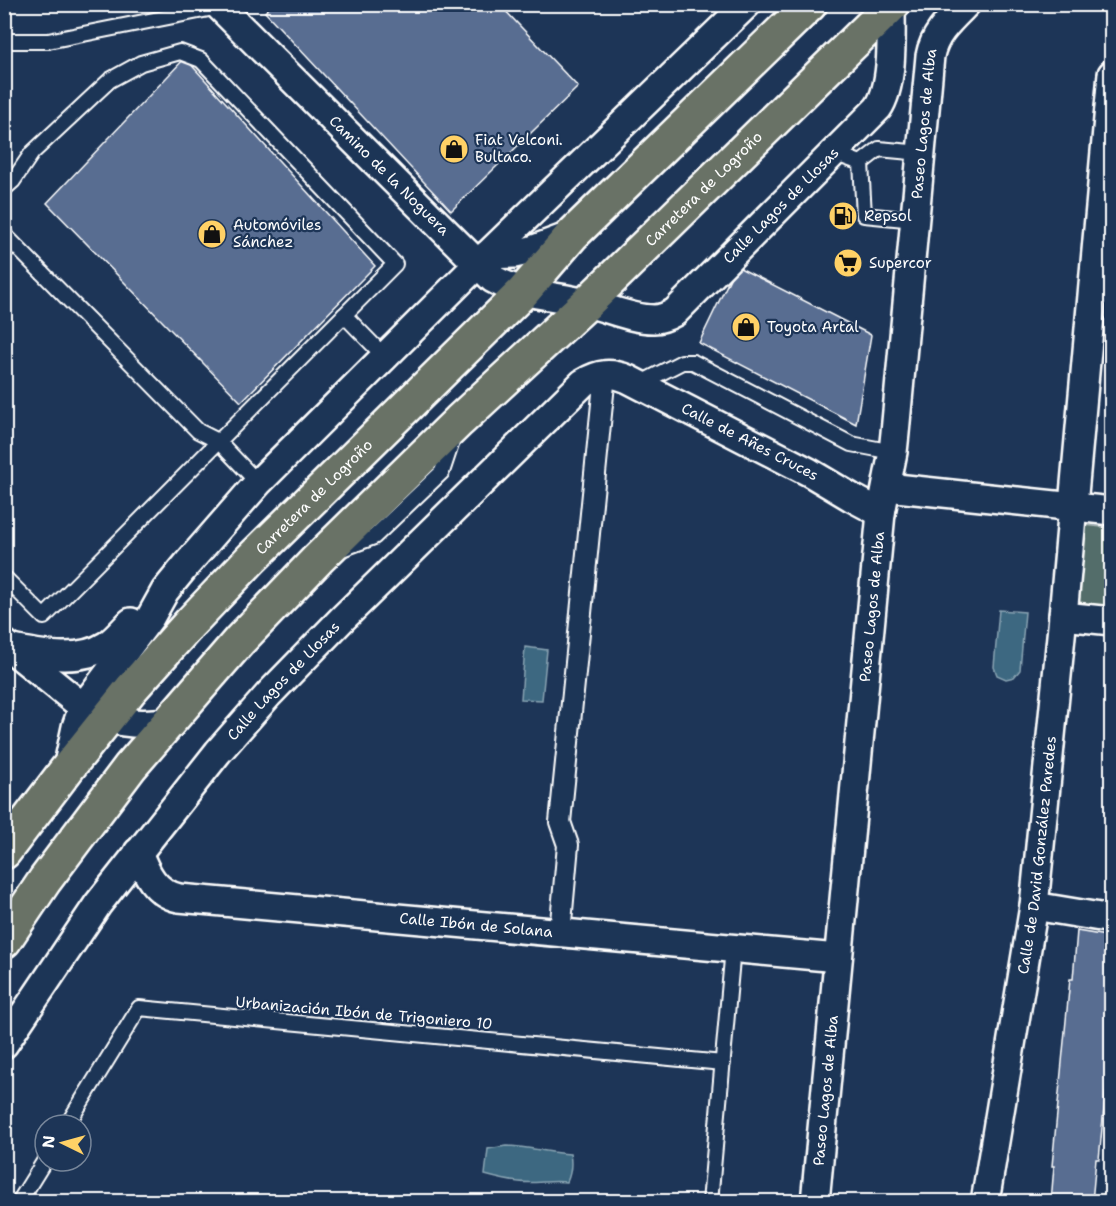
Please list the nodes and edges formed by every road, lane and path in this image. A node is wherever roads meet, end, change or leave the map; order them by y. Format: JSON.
{"nodes":[{"id":1,"x":747,"y":4,"type":"edge"},
{"id":2,"x":810,"y":4,"type":"edge"},
{"id":3,"x":892,"y":5,"type":"edge"},
{"id":4,"x":218,"y":6,"type":"edge"},
{"id":5,"x":958,"y":12,"type":"edge"},
{"id":6,"x":4,"y":41,"type":"edge"},
{"id":7,"x":1112,"y":74,"type":"edge"},
{"id":8,"x":833,"y":153,"type":"junction"},
{"id":9,"x":921,"y":153,"type":"junction"},
{"id":10,"x":861,"y":163,"type":"junction"},
{"id":11,"x":4,"y":189,"type":"edge"},
{"id":12,"x":915,"y":220,"type":"junction"},
{"id":13,"x":1105,"y":224,"type":"edge"},
{"id":14,"x":4,"y":234,"type":"edge"},
{"id":15,"x":572,"y":235,"type":"junction"},
{"id":16,"x":482,"y":260,"type":"junction"},
{"id":17,"x":523,"y":292,"type":"junction"},
{"id":18,"x":587,"y":303,"type":"junction"},
{"id":19,"x":344,"y":315,"type":"junction"},
{"id":20,"x":384,"y":357,"type":"junction"},
{"id":21,"x":620,"y":377,"type":"junction"},
{"id":22,"x":218,"y":441,"type":"junction"},
{"id":23,"x":893,"y":452,"type":"junction"},
{"id":24,"x":258,"y":483,"type":"junction"},
{"id":25,"x":887,"y":487,"type":"junction"},
{"id":26,"x":1072,"y":507,"type":"junction"},
{"id":27,"x":1112,"y":511,"type":"edge"},
{"id":28,"x":881,"y":513,"type":"junction"},
{"id":29,"x":4,"y":577,"type":"edge"},
{"id":30,"x":165,"y":591,"type":"junction"},
{"id":31,"x":1062,"y":616,"type":"junction"},
{"id":32,"x":1112,"y":621,"type":"edge"},
{"id":33,"x":8,"y":646,"type":"edge"},
{"id":34,"x":95,"y":713,"type":"junction"},
{"id":35,"x":167,"y":722,"type":"junction"},
{"id":36,"x":4,"y":852,"type":"edge"},
{"id":37,"x":138,"y":852,"type":"junction"},
{"id":38,"x":1034,"y":906,"type":"junction"},
{"id":39,"x":1112,"y":919,"type":"edge"},
{"id":40,"x":560,"y":933,"type":"junction"},
{"id":41,"x":4,"y":941,"type":"edge"},
{"id":42,"x":733,"y":948,"type":"junction"},
{"id":43,"x":838,"y":958,"type":"junction"},
{"id":44,"x":4,"y":1044,"type":"edge"},
{"id":45,"x":723,"y":1063,"type":"junction"},
{"id":46,"x":73,"y":1113,"type":"edge"},
{"id":47,"x":37,"y":1173,"type":"edge"},
{"id":48,"x":19,"y":1202,"type":"edge"},
{"id":49,"x":710,"y":1202,"type":"edge"},
{"id":50,"x":815,"y":1202,"type":"edge"},
{"id":51,"x":986,"y":1202,"type":"edge"}],
"edges":[{"from":1,"to":16,"type":"street","name":"Carretera de Logroño"},
{"from":2,"to":15,"type":"highway","name":"Carretera de Logroño"},
{"from":3,"to":8,"type":"street","name":"Calle Lagos de Llosas"},
{"from":3,"to":18,"type":"highway","name":"Carretera de Logroño"},
{"from":4,"to":6,"type":"lane"},
{"from":4,"to":16,"type":"street","name":"Camino de la Noguera"},
{"from":5,"to":9,"type":"street","name":"Paseo Lagos de Alba"},
{"from":7,"to":13,"type":"street","name":"Calle de David González Paredes"},
{"from":8,"to":10,"type":"lane"},
{"from":8,"to":18,"type":"street","name":"Calle Lagos de Llosas"},
{"from":9,"to":10,"type":"lane"},
{"from":9,"to":12,"type":"street","name":"Paseo Lagos de Alba"},
{"from":10,"to":12,"type":"lane"},
{"from":11,"to":19,"type":"lane"},
{"from":12,"to":23,"type":"street","name":"Paseo Lagos de Alba"},
{"from":13,"to":26,"type":"street","name":"Calle de David González Paredes"},
{"from":14,"to":22,"type":"lane"},
{"from":15,"to":16,"type":"street","name":"Carretera de Logroño"},
{"from":15,"to":17,"type":"highway","name":"Carretera de Logroño"},
{"from":16,"to":17,"type":"street","name":"Camino de la Noguera"},
{"from":16,"to":20,"type":"street","name":"Carretera de Logroño"},
{"from":17,"to":18,"type":"street","name":"Camino de la Noguera"},
{"from":17,"to":34,"type":"highway","name":"Carretera de Logroño"},
{"from":18,"to":35,"type":"highway","name":"Carretera de Logroño"},
{"from":19,"to":20,"type":"lane"},
{"from":19,"to":22,"type":"lane"},
{"from":20,"to":24,"type":"street","name":"Carretera de Logroño"},
{"from":21,"to":23,"type":"lane"},
{"from":21,"to":28,"type":"street","name":"Calle de Añes Cruces"},
{"from":21,"to":37,"type":"street","name":"Calle Lagos de Llosas"},
{"from":21,"to":40,"type":"street"},
{"from":22,"to":24,"type":"lane"},
{"from":22,"to":29,"type":"lane"},
{"from":23,"to":25,"type":"street","name":"Paseo Lagos de Alba"},
{"from":24,"to":30,"type":"street","name":"Carretera de Logroño"},
{"from":25,"to":26,"type":"street"},
{"from":25,"to":28,"type":"street","name":"Paseo Lagos de Alba"},
{"from":26,"to":27,"type":"street"},
{"from":26,"to":31,"type":"street","name":"Calle de David González Paredes"},
{"from":28,"to":43,"type":"street","name":"Paseo Lagos de Alba"},
{"from":30,"to":33,"type":"street"},
{"from":30,"to":34,"type":"street","name":"Carretera de Logroño"},
{"from":31,"to":32,"type":"street"},
{"from":31,"to":38,"type":"street","name":"Calle de David González Paredes"},
{"from":33,"to":34,"type":"street"},
{"from":34,"to":35,"type":"street"},
{"from":34,"to":36,"type":"highway","name":"Carretera de Logroño"},
{"from":35,"to":41,"type":"highway","name":"Carretera de Logroño"},
{"from":37,"to":40,"type":"street","name":"Calle Ibón de Solana"},
{"from":37,"to":44,"type":"street","name":"Calle Lagos de Llosas"},
{"from":38,"to":39,"type":"street"},
{"from":38,"to":51,"type":"street","name":"Calle de David González Paredes"},
{"from":40,"to":42,"type":"street","name":"Calle Ibón de Solana"},
{"from":42,"to":43,"type":"street","name":"Calle Ibón de Solana"},
{"from":42,"to":45,"type":"lane"},
{"from":43,"to":50,"type":"street","name":"Paseo Lagos de Alba"},
{"from":45,"to":46,"type":"lane","name":"Urbanización Ibón de Trigoniero 10"},
{"from":45,"to":49,"type":"lane"},
{"from":47,"to":48,"type":"lane"}]}
